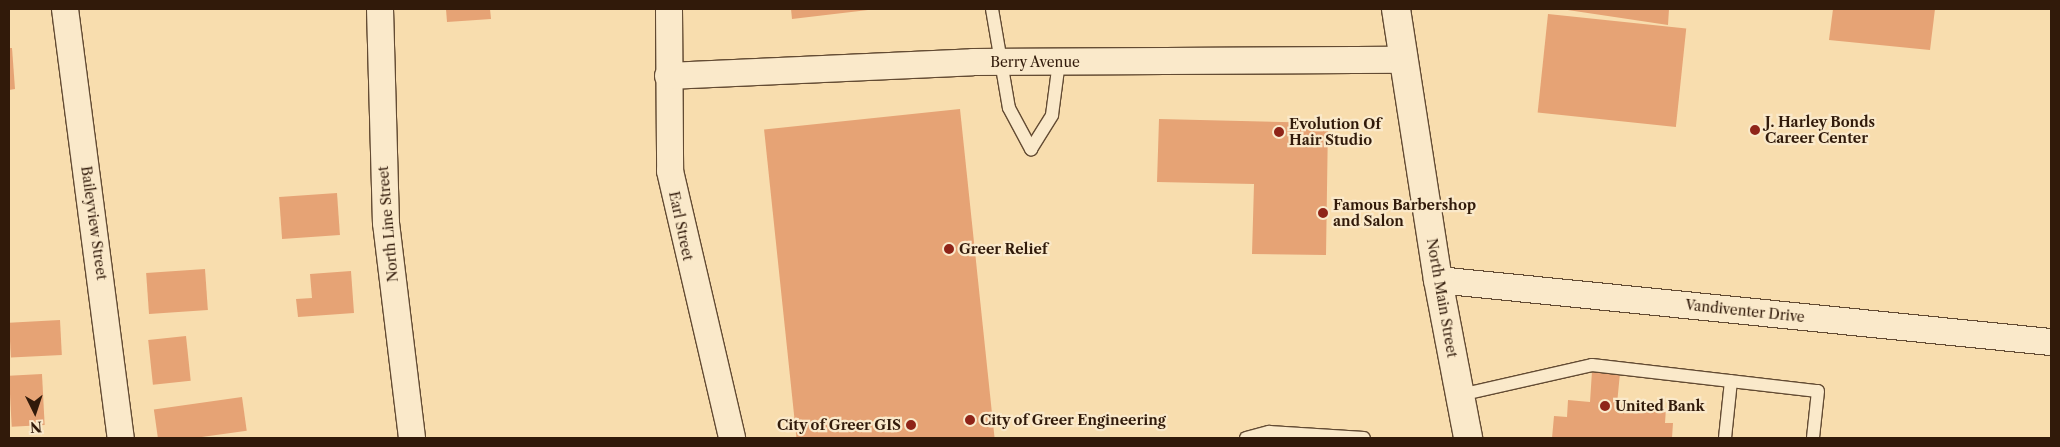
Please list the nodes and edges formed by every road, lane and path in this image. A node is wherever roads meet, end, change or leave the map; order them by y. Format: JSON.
{"nodes":[{"id":1,"x":65,"y":9,"type":"edge"},
{"id":2,"x":380,"y":9,"type":"edge"},
{"id":3,"x":669,"y":9,"type":"edge"},
{"id":4,"x":992,"y":9,"type":"edge"},
{"id":5,"x":1396,"y":9,"type":"edge"},
{"id":6,"x":1404,"y":60,"type":"junction"},
{"id":7,"x":998,"y":62,"type":"junction"},
{"id":8,"x":1058,"y":62,"type":"junction"},
{"id":9,"x":668,"y":76,"type":"junction"},
{"id":10,"x":1438,"y":280,"type":"junction"},
{"id":11,"x":2051,"y":342,"type":"edge"},
{"id":12,"x":1731,"y":381,"type":"junction"},
{"id":13,"x":1460,"y":395,"type":"junction"},
{"id":14,"x":1364,"y":437,"type":"edge"},
{"id":15,"x":121,"y":438,"type":"edge"},
{"id":16,"x":412,"y":438,"type":"edge"},
{"id":17,"x":732,"y":438,"type":"edge"},
{"id":18,"x":1246,"y":438,"type":"edge"},
{"id":19,"x":1468,"y":438,"type":"edge"},
{"id":20,"x":1725,"y":438,"type":"edge"},
{"id":21,"x":1813,"y":438,"type":"edge"}],
"edges":[{"from":1,"to":15,"type":"street","name":"Baileyview Street"},
{"from":2,"to":16,"type":"street","name":"North Line Street"},
{"from":3,"to":9,"type":"street","name":"Earl Street"},
{"from":4,"to":7,"type":"lane"},
{"from":5,"to":6,"type":"main road","name":"North Main Street"},
{"from":6,"to":8,"type":"street","name":"Berry Avenue"},
{"from":6,"to":10,"type":"main road","name":"North Main Street"},
{"from":7,"to":8,"type":"street","name":"Berry Avenue"},
{"from":7,"to":8,"type":"lane"},
{"from":7,"to":9,"type":"street","name":"Berry Avenue"},
{"from":9,"to":17,"type":"street","name":"Earl Street"},
{"from":10,"to":11,"type":"street","name":"Vandiventer Drive"},
{"from":10,"to":13,"type":"main road","name":"North Main Street"},
{"from":12,"to":13,"type":"lane"},
{"from":12,"to":20,"type":"lane"},
{"from":12,"to":21,"type":"lane"},
{"from":13,"to":19,"type":"main road","name":"North Main Street"},
{"from":14,"to":18,"type":"lane"}]}
